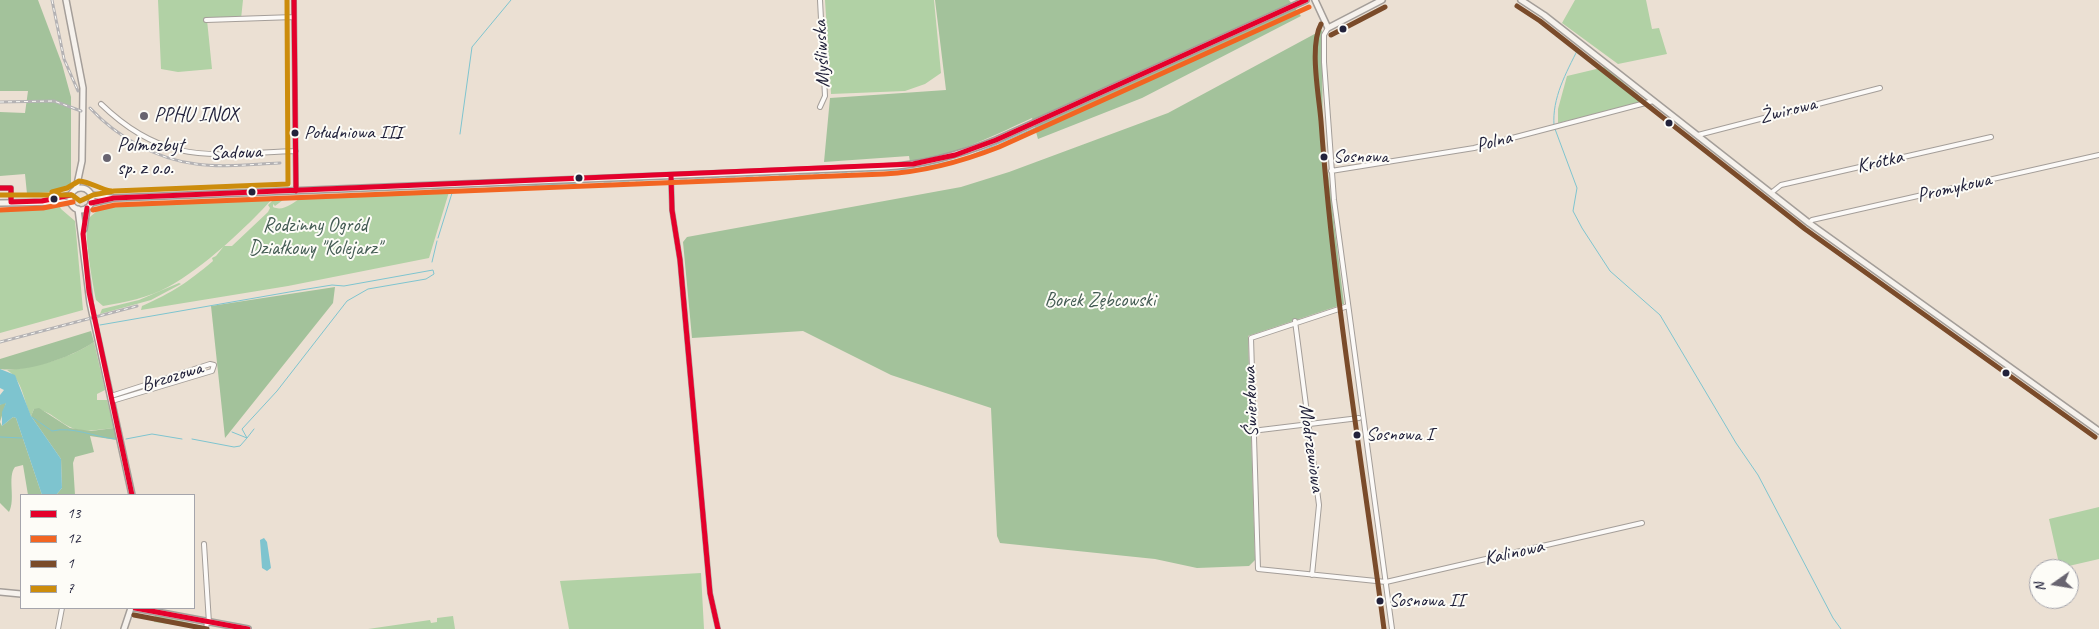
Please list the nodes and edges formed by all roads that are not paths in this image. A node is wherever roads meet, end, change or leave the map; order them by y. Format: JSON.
{"nodes":[{"id":1,"x":66,"y":0,"type":"edge"},
{"id":2,"x":294,"y":0,"type":"edge"},
{"id":3,"x":820,"y":0,"type":"edge"},
{"id":4,"x":1306,"y":0,"type":"edge"},
{"id":5,"x":1315,"y":0,"type":"edge"},
{"id":6,"x":1382,"y":0,"type":"edge"},
{"id":7,"x":1521,"y":0,"type":"edge"},
{"id":8,"x":294,"y":17,"type":"junction"},
{"id":9,"x":206,"y":20,"type":"dead end"},
{"id":10,"x":1328,"y":28,"type":"junction"},
{"id":11,"x":1880,"y":88,"type":"dead end"},
{"id":12,"x":1653,"y":101,"type":"junction"},
{"id":13,"x":101,"y":104,"type":"dead end"},
{"id":14,"x":820,"y":107,"type":"dead end"},
{"id":15,"x":1698,"y":135,"type":"junction"},
{"id":16,"x":1991,"y":137,"type":"dead end"},
{"id":17,"x":296,"y":151,"type":"junction"},
{"id":18,"x":2099,"y":155,"type":"edge"},
{"id":19,"x":1332,"y":170,"type":"junction"},
{"id":20,"x":81,"y":171,"type":"junction"},
{"id":21,"x":672,"y":176,"type":"junction"},
{"id":22,"x":0,"y":188,"type":"edge"},
{"id":23,"x":86,"y":188,"type":"junction"},
{"id":24,"x":76,"y":189,"type":"junction"},
{"id":25,"x":296,"y":189,"type":"junction"},
{"id":26,"x":1771,"y":193,"type":"junction"},
{"id":27,"x":92,"y":195,"type":"junction"},
{"id":28,"x":70,"y":196,"type":"junction"},
{"id":29,"x":114,"y":198,"type":"junction"},
{"id":30,"x":42,"y":201,"type":"junction"},
{"id":31,"x":11,"y":202,"type":"junction"},
{"id":32,"x":70,"y":202,"type":"junction"},
{"id":33,"x":0,"y":203,"type":"edge"},
{"id":34,"x":91,"y":203,"type":"junction"},
{"id":35,"x":87,"y":208,"type":"junction"},
{"id":36,"x":78,"y":209,"type":"junction"},
{"id":37,"x":1810,"y":223,"type":"junction"},
{"id":38,"x":83,"y":234,"type":"junction"},
{"id":39,"x":1348,"y":306,"type":"junction"},
{"id":40,"x":1295,"y":321,"type":"junction"},
{"id":41,"x":111,"y":398,"type":"junction"},
{"id":42,"x":1360,"y":418,"type":"dead end"},
{"id":43,"x":1307,"y":423,"type":"junction"},
{"id":44,"x":1252,"y":431,"type":"junction"},
{"id":45,"x":2099,"y":431,"type":"edge"},
{"id":46,"x":132,"y":494,"type":"edge"},
{"id":47,"x":1642,"y":523,"type":"dead end"},
{"id":48,"x":204,"y":544,"type":"dead end"},
{"id":49,"x":1258,"y":569,"type":"joint"},
{"id":50,"x":1312,"y":575,"type":"junction"},
{"id":51,"x":1386,"y":582,"type":"junction"},
{"id":52,"x":0,"y":592,"type":"edge"},
{"id":53,"x":20,"y":594,"type":"edge"},
{"id":54,"x":62,"y":609,"type":"edge"},
{"id":55,"x":133,"y":609,"type":"edge"},
{"id":56,"x":138,"y":609,"type":"edge"},
{"id":57,"x":208,"y":623,"type":"junction"},
{"id":58,"x":58,"y":629,"type":"edge"},
{"id":59,"x":124,"y":629,"type":"edge"},
{"id":60,"x":206,"y":629,"type":"edge"},
{"id":61,"x":248,"y":629,"type":"edge"},
{"id":62,"x":718,"y":629,"type":"edge"},
{"id":63,"x":1392,"y":629,"type":"edge"}],
"edges":[{"from":1,"to":20,"type":"street"},
{"from":2,"to":8,"type":"street"},
{"from":3,"to":14,"type":"street","name":"Myśliwska"},
{"from":4,"to":21,"type":"street"},
{"from":5,"to":10,"type":"street"},
{"from":6,"to":10,"type":"street"},
{"from":7,"to":12,"type":"street"},
{"from":8,"to":9,"type":"street"},
{"from":8,"to":17,"type":"street"},
{"from":10,"to":19,"type":"street"},
{"from":11,"to":15,"type":"street","name":"Żwirowa"},
{"from":12,"to":15,"type":"street"},
{"from":12,"to":19,"type":"street","name":"Polna"},
{"from":13,"to":17,"type":"street","name":"Sadowa"},
{"from":15,"to":26,"type":"street"},
{"from":16,"to":26,"type":"street","name":"Krótka"},
{"from":17,"to":25,"type":"street"},
{"from":18,"to":37,"type":"street","name":"Promykowa"},
{"from":19,"to":39,"type":"street"},
{"from":20,"to":23,"type":"street"},
{"from":20,"to":24,"type":"street"},
{"from":21,"to":25,"type":"street"},
{"from":21,"to":62,"type":"street"},
{"from":22,"to":31,"type":"street"},
{"from":23,"to":24,"type":"street"},
{"from":23,"to":27,"type":"street"},
{"from":24,"to":28,"type":"street"},
{"from":25,"to":29,"type":"street"},
{"from":26,"to":37,"type":"street"},
{"from":27,"to":29,"type":"street"},
{"from":27,"to":34,"type":"street"},
{"from":28,"to":30,"type":"street"},
{"from":28,"to":32,"type":"street"},
{"from":29,"to":34,"type":"street"},
{"from":30,"to":31,"type":"street"},
{"from":30,"to":32,"type":"street"},
{"from":31,"to":33,"type":"street"},
{"from":32,"to":36,"type":"street"},
{"from":34,"to":35,"type":"street"},
{"from":35,"to":36,"type":"street"},
{"from":35,"to":38,"type":"street"},
{"from":36,"to":38,"type":"street"},
{"from":37,"to":45,"type":"street"},
{"from":38,"to":41,"type":"street"},
{"from":39,"to":40,"type":"street","name":"Świerkowa"},
{"from":39,"to":51,"type":"street"},
{"from":40,"to":43,"type":"street","name":"Modrzewiowa"},
{"from":40,"to":44,"type":"street","name":"Świerkowa"},
{"from":41,"to":41,"type":"street","name":"Brzozowa"},
{"from":41,"to":46,"type":"street"},
{"from":42,"to":43,"type":"street"},
{"from":43,"to":44,"type":"street"},
{"from":43,"to":50,"type":"street","name":"Modrzewiowa"},
{"from":44,"to":49,"type":"street","name":"Świerkowa"},
{"from":47,"to":51,"type":"street","name":"Kalinowa"},
{"from":48,"to":57,"type":"street"},
{"from":49,"to":50,"type":"street","name":"Kalinowa"},
{"from":50,"to":51,"type":"street","name":"Kalinowa"},
{"from":51,"to":63,"type":"street"},
{"from":52,"to":53,"type":"street"},
{"from":54,"to":58,"type":"street"},
{"from":55,"to":59,"type":"street"},
{"from":56,"to":57,"type":"street"},
{"from":57,"to":60,"type":"street"},
{"from":57,"to":61,"type":"street"}]}
